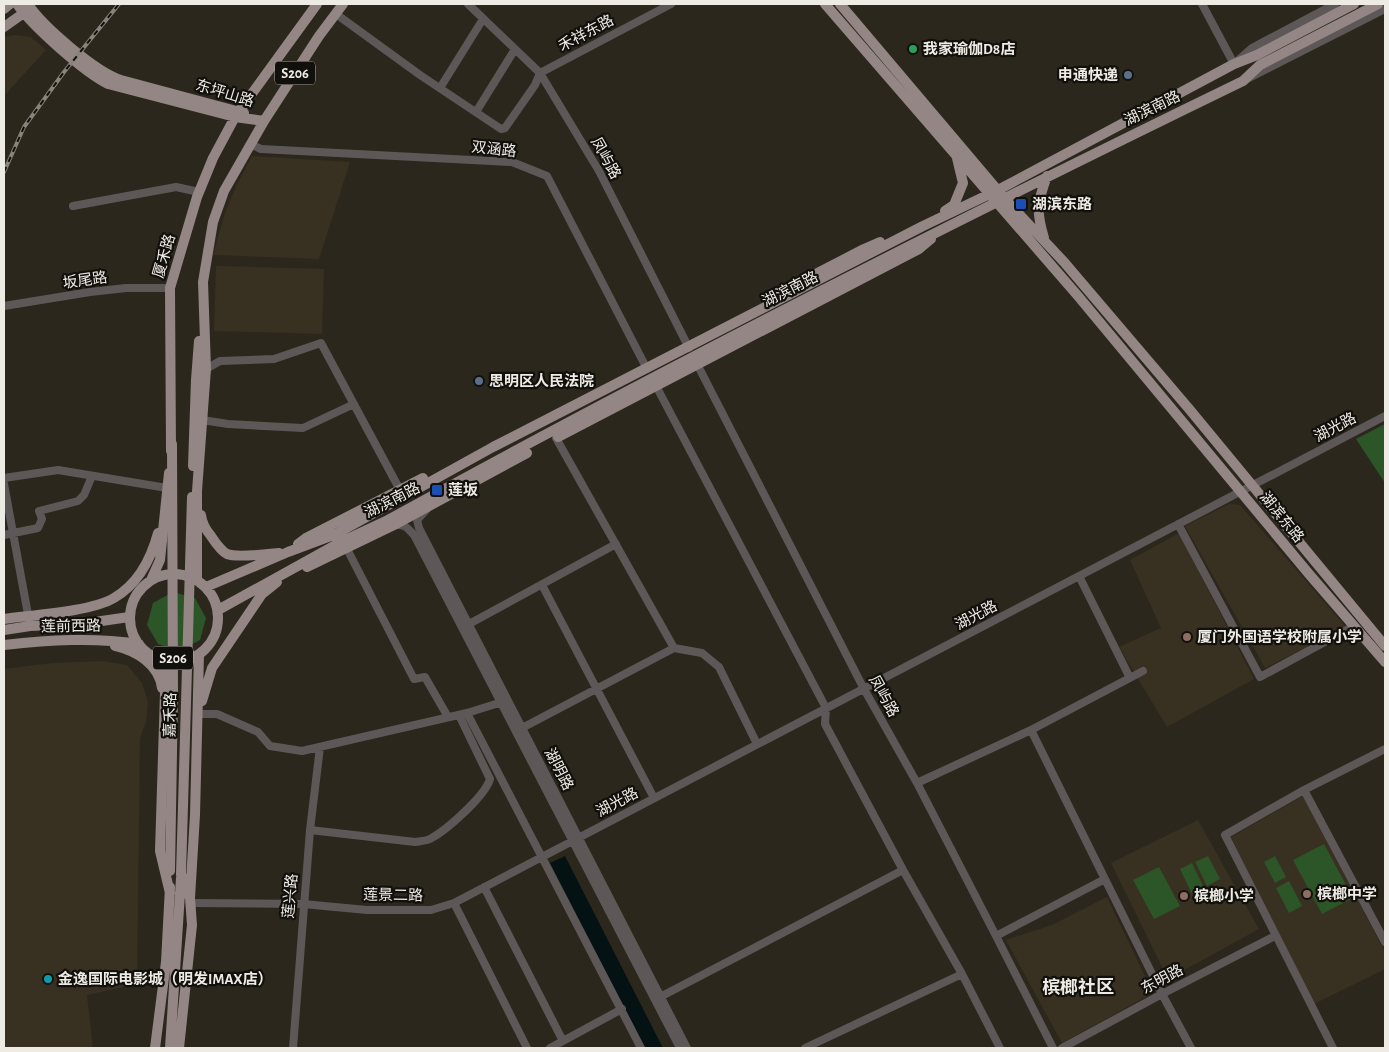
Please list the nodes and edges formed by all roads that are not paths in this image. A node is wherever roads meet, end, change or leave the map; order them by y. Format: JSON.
{"nodes":[{"id":1,"x":10,"y":4,"type":"edge"},
{"id":2,"x":17,"y":4,"type":"edge"},
{"id":3,"x":317,"y":4,"type":"edge"},
{"id":4,"x":343,"y":4,"type":"edge"},
{"id":5,"x":468,"y":4,"type":"edge"},
{"id":6,"x":671,"y":4,"type":"edge"},
{"id":7,"x":825,"y":4,"type":"edge"},
{"id":8,"x":840,"y":4,"type":"edge"},
{"id":9,"x":1202,"y":4,"type":"edge"},
{"id":10,"x":1335,"y":4,"type":"edge"},
{"id":11,"x":1354,"y":4,"type":"edge"},
{"id":12,"x":1378,"y":4,"type":"edge"},
{"id":13,"x":29,"y":7,"type":"edge"},
{"id":14,"x":656,"y":7,"type":"edge"},
{"id":15,"x":4,"y":9,"type":"edge"},
{"id":16,"x":1385,"y":9,"type":"edge"},
{"id":17,"x":336,"y":14,"type":"junction"},
{"id":18,"x":483,"y":19,"type":"junction"},
{"id":19,"x":4,"y":26,"type":"edge"},
{"id":20,"x":515,"y":49,"type":"junction"},
{"id":21,"x":1234,"y":64,"type":"junction"},
{"id":22,"x":540,"y":73,"type":"junction"},
{"id":23,"x":1243,"y":81,"type":"junction"},
{"id":24,"x":440,"y":88,"type":"junction"},
{"id":25,"x":476,"y":112,"type":"junction"},
{"id":26,"x":237,"y":114,"type":"junction"},
{"id":27,"x":264,"y":121,"type":"junction"},
{"id":28,"x":250,"y":144,"type":"junction"},
{"id":29,"x":957,"y":157,"type":"junction"},
{"id":30,"x":1046,"y":176,"type":"junction"},
{"id":31,"x":199,"y":192,"type":"junction"},
{"id":32,"x":993,"y":192,"type":"junction"},
{"id":33,"x":1000,"y":200,"type":"junction"},
{"id":34,"x":73,"y":206,"type":"dead end"},
{"id":35,"x":924,"y":226,"type":"junction"},
{"id":36,"x":1064,"y":262,"type":"junction"},
{"id":37,"x":170,"y":288,"type":"junction"},
{"id":38,"x":203,"y":292,"type":"junction"},
{"id":39,"x":4,"y":306,"type":"edge"},
{"id":40,"x":691,"y":353,"type":"junction"},
{"id":41,"x":646,"y":366,"type":"junction"},
{"id":42,"x":206,"y":369,"type":"junction"},
{"id":43,"x":654,"y":382,"type":"junction"},
{"id":44,"x":354,"y":404,"type":"junction"},
{"id":45,"x":1385,"y":416,"type":"edge"},
{"id":46,"x":202,"y":420,"type":"junction"},
{"id":47,"x":556,"y":438,"type":"junction"},
{"id":48,"x":172,"y":444,"type":"junction"},
{"id":49,"x":92,"y":476,"type":"junction"},
{"id":50,"x":4,"y":478,"type":"edge"},
{"id":51,"x":4,"y":484,"type":"edge"},
{"id":52,"x":1253,"y":486,"type":"junction"},
{"id":53,"x":167,"y":490,"type":"junction"},
{"id":54,"x":400,"y":490,"type":"junction"},
{"id":55,"x":1241,"y":492,"type":"junction"},
{"id":56,"x":194,"y":494,"type":"junction"},
{"id":57,"x":432,"y":505,"type":"junction"},
{"id":58,"x":1178,"y":524,"type":"junction"},
{"id":59,"x":394,"y":525,"type":"junction"},
{"id":60,"x":13,"y":534,"type":"junction"},
{"id":61,"x":4,"y":535,"type":"edge"},
{"id":62,"x":616,"y":544,"type":"junction"},
{"id":63,"x":347,"y":549,"type":"junction"},
{"id":64,"x":288,"y":552,"type":"junction"},
{"id":65,"x":1079,"y":576,"type":"junction"},
{"id":66,"x":282,"y":579,"type":"junction"},
{"id":67,"x":151,"y":580,"type":"junction"},
{"id":68,"x":202,"y":584,"type":"junction"},
{"id":69,"x":542,"y":585,"type":"junction"},
{"id":70,"x":251,"y":591,"type":"junction"},
{"id":71,"x":218,"y":610,"type":"junction"},
{"id":72,"x":129,"y":616,"type":"junction"},
{"id":73,"x":4,"y":619,"type":"edge"},
{"id":74,"x":29,"y":621,"type":"junction"},
{"id":75,"x":469,"y":624,"type":"junction"},
{"id":76,"x":1354,"y":626,"type":"junction"},
{"id":77,"x":4,"y":630,"type":"edge"},
{"id":78,"x":92,"y":640,"type":"junction"},
{"id":79,"x":138,"y":644,"type":"junction"},
{"id":80,"x":4,"y":645,"type":"edge"},
{"id":81,"x":1385,"y":646,"type":"edge"},
{"id":82,"x":674,"y":648,"type":"junction"},
{"id":83,"x":200,"y":654,"type":"junction"},
{"id":84,"x":166,"y":661,"type":"junction"},
{"id":85,"x":1385,"y":662,"type":"edge"},
{"id":86,"x":1143,"y":671,"type":"dead end"},
{"id":87,"x":1130,"y":678,"type":"junction"},
{"id":88,"x":864,"y":688,"type":"junction"},
{"id":89,"x":597,"y":689,"type":"junction"},
{"id":90,"x":164,"y":700,"type":"junction"},
{"id":91,"x":502,"y":702,"type":"junction"},
{"id":92,"x":826,"y":708,"type":"junction"},
{"id":93,"x":198,"y":714,"type":"junction"},
{"id":94,"x":463,"y":714,"type":"junction"},
{"id":95,"x":448,"y":718,"type":"junction"},
{"id":96,"x":522,"y":728,"type":"junction"},
{"id":97,"x":1031,"y":730,"type":"junction"},
{"id":98,"x":758,"y":744,"type":"junction"},
{"id":99,"x":320,"y":747,"type":"junction"},
{"id":100,"x":1385,"y":749,"type":"edge"},
{"id":101,"x":917,"y":783,"type":"junction"},
{"id":102,"x":1304,"y":790,"type":"junction"},
{"id":103,"x":654,"y":798,"type":"junction"},
{"id":104,"x":310,"y":830,"type":"junction"},
{"id":105,"x":576,"y":839,"type":"junction"},
{"id":106,"x":542,"y":857,"type":"junction"},
{"id":107,"x":903,"y":870,"type":"junction"},
{"id":108,"x":181,"y":874,"type":"junction"},
{"id":109,"x":1105,"y":879,"type":"junction"},
{"id":110,"x":484,"y":887,"type":"junction"},
{"id":111,"x":170,"y":893,"type":"junction"},
{"id":112,"x":190,"y":901,"type":"junction"},
{"id":113,"x":454,"y":903,"type":"junction"},
{"id":114,"x":303,"y":904,"type":"junction"},
{"id":115,"x":996,"y":936,"type":"junction"},
{"id":116,"x":1275,"y":936,"type":"junction"},
{"id":117,"x":1385,"y":942,"type":"edge"},
{"id":118,"x":962,"y":974,"type":"junction"},
{"id":119,"x":1162,"y":994,"type":"junction"},
{"id":120,"x":660,"y":997,"type":"junction"},
{"id":121,"x":622,"y":1009,"type":"junction"},
{"id":122,"x":563,"y":1041,"type":"junction"},
{"id":123,"x":155,"y":1048,"type":"edge"},
{"id":124,"x":170,"y":1048,"type":"edge"},
{"id":125,"x":179,"y":1048,"type":"edge"},
{"id":126,"x":293,"y":1048,"type":"edge"},
{"id":127,"x":527,"y":1048,"type":"edge"},
{"id":128,"x":550,"y":1048,"type":"edge"},
{"id":129,"x":641,"y":1048,"type":"edge"},
{"id":130,"x":680,"y":1048,"type":"edge"},
{"id":131,"x":687,"y":1048,"type":"edge"},
{"id":132,"x":805,"y":1048,"type":"edge"},
{"id":133,"x":1000,"y":1048,"type":"edge"},
{"id":134,"x":1053,"y":1048,"type":"edge"},
{"id":135,"x":1062,"y":1048,"type":"edge"},
{"id":136,"x":1191,"y":1048,"type":"edge"},
{"id":137,"x":1333,"y":1048,"type":"edge"}],
"edges":[{"from":1,"to":15,"type":"main road"},
{"from":2,"to":13,"type":"main road","name":"东坪山路"},
{"from":3,"to":26,"type":"main road","name":"厦禾路","number":"S206"},
{"from":4,"to":17,"type":"main road","number":"S206"},
{"from":5,"to":18,"type":"street","name":"凤屿路"},
{"from":6,"to":14,"type":"street","name":"禾祥东路"},
{"from":7,"to":29,"type":"main road","name":"湖滨东路"},
{"from":8,"to":32,"type":"main road","name":"湖滨东路"},
{"from":9,"to":21,"type":"street"},
{"from":10,"to":21,"type":"street"},
{"from":11,"to":21,"type":"main road","name":"湖滨南路"},
{"from":12,"to":23,"type":"main road","name":"湖滨南路"},
{"from":13,"to":19,"type":"main road"},
{"from":13,"to":26,"type":"main road","name":"东坪山路"},
{"from":14,"to":22,"type":"street","name":"禾祥东路"},
{"from":16,"to":23,"type":"street"},
{"from":17,"to":24,"type":"street"},
{"from":17,"to":27,"type":"main road","number":"S206"},
{"from":18,"to":20,"type":"street","name":"凤屿路"},
{"from":18,"to":24,"type":"street"},
{"from":20,"to":22,"type":"street","name":"凤屿路"},
{"from":20,"to":25,"type":"street"},
{"from":21,"to":32,"type":"main road","name":"湖滨南路"},
{"from":22,"to":25,"type":"street"},
{"from":22,"to":40,"type":"street","name":"凤屿路"},
{"from":23,"to":30,"type":"main road","name":"湖滨南路"},
{"from":24,"to":25,"type":"street"},
{"from":26,"to":27,"type":"main road","name":"东坪山路"},
{"from":26,"to":31,"type":"main road","name":"厦禾路","number":"S206"},
{"from":27,"to":28,"type":"main road","number":"S206"},
{"from":28,"to":38,"type":"main road","number":"S206"},
{"from":28,"to":41,"type":"street","name":"双涵路"},
{"from":29,"to":32,"type":"main road","name":"湖滨东路"},
{"from":29,"to":35,"type":"main road"},
{"from":30,"to":33,"type":"main road","name":"湖滨南路"},
{"from":30,"to":36,"type":"main road"},
{"from":31,"to":34,"type":"street"},
{"from":31,"to":37,"type":"main road","name":"厦禾路","number":"S206"},
{"from":32,"to":33,"type":"main road","name":"湖滨东路"},
{"from":32,"to":35,"type":"main road","name":"湖滨南路"},
{"from":33,"to":36,"type":"main road","name":"湖滨东路"},
{"from":33,"to":40,"type":"main road","name":"湖滨南路"},
{"from":33,"to":55,"type":"main road","name":"湖滨东路"},
{"from":35,"to":40,"type":"main road","name":"湖滨南路"},
{"from":36,"to":52,"type":"main road","name":"湖滨东路"},
{"from":37,"to":39,"type":"street","name":"坂尾路"},
{"from":37,"to":48,"type":"main road","name":"厦禾路","number":"S206"},
{"from":38,"to":42,"type":"main road","number":"S206"},
{"from":38,"to":56,"type":"main road","name":"嘉禾路","number":"S206"},
{"from":40,"to":41,"type":"main road","name":"湖滨南路"},
{"from":40,"to":43,"type":"main road","name":"湖滨南路"},
{"from":40,"to":88,"type":"street","name":"凤屿路"},
{"from":41,"to":54,"type":"main road","name":"湖滨南路"},
{"from":41,"to":64,"type":"main road","name":"湖滨南路"},
{"from":42,"to":44,"type":"street"},
{"from":42,"to":46,"type":"main road","number":"S206"},
{"from":43,"to":47,"type":"main road"},
{"from":43,"to":70,"type":"main road","name":"湖滨南路"},
{"from":43,"to":92,"type":"street"},
{"from":44,"to":46,"type":"street"},
{"from":44,"to":54,"type":"street"},
{"from":45,"to":52,"type":"street","name":"湖光路"},
{"from":46,"to":56,"type":"main road","number":"S206"},
{"from":47,"to":57,"type":"main road"},
{"from":47,"to":62,"type":"street"},
{"from":48,"to":53,"type":"main road","name":"厦禾路","number":"S206"},
{"from":48,"to":111,"type":"main road","name":"嘉禾路","number":"S206","bridge":true},
{"from":49,"to":50,"type":"street"},
{"from":49,"to":53,"type":"street"},
{"from":49,"to":60,"type":"street"},
{"from":51,"to":60,"type":"street"},
{"from":52,"to":55,"type":"street","name":"湖光路"},
{"from":52,"to":81,"type":"main road","name":"湖滨东路"},
{"from":53,"to":67,"type":"main road","name":"厦禾路","number":"S206"},
{"from":53,"to":74,"type":"main road"},
{"from":54,"to":64,"type":"main road","name":"湖滨南路"},
{"from":55,"to":58,"type":"street","name":"湖光路"},
{"from":55,"to":76,"type":"main road","name":"湖滨东路"},
{"from":56,"to":64,"type":"main road"},
{"from":56,"to":68,"type":"main road","number":"S206"},
{"from":56,"to":108,"type":"main road","name":"嘉禾路","number":"S206","bridge":true},
{"from":57,"to":59,"type":"main road"},
{"from":57,"to":75,"type":"street","name":"湖明路"},
{"from":58,"to":65,"type":"street","name":"湖光路"},
{"from":58,"to":76,"type":"street"},
{"from":59,"to":63,"type":"main road"},
{"from":59,"to":91,"type":"street","name":"湖明路"},
{"from":60,"to":61,"type":"street"},
{"from":60,"to":74,"type":"street"},
{"from":62,"to":69,"type":"street"},
{"from":62,"to":82,"type":"street"},
{"from":63,"to":66,"type":"main road"},
{"from":63,"to":95,"type":"street"},
{"from":64,"to":68,"type":"main road","name":"湖滨南路"},
{"from":65,"to":87,"type":"street"},
{"from":65,"to":88,"type":"street","name":"湖光路"},
{"from":66,"to":70,"type":"main road"},
{"from":66,"to":93,"type":"main road"},
{"from":67,"to":68,"type":"main road"},
{"from":67,"to":72,"type":"main road"},
{"from":68,"to":71,"type":"main road"},
{"from":69,"to":75,"type":"street"},
{"from":69,"to":89,"type":"street"},
{"from":70,"to":71,"type":"main road","name":"湖滨南路"},
{"from":71,"to":83,"type":"main road"},
{"from":72,"to":74,"type":"main road","name":"莲前西路"},
{"from":72,"to":79,"type":"main road"},
{"from":73,"to":74,"type":"main road"},
{"from":74,"to":77,"type":"main road","name":"莲前西路"},
{"from":75,"to":96,"type":"street","name":"湖明路"},
{"from":76,"to":85,"type":"main road","name":"湖滨东路"},
{"from":78,"to":79,"type":"main road","name":"莲前西路"},
{"from":78,"to":80,"type":"main road","name":"莲前西路"},
{"from":78,"to":90,"type":"main road"},
{"from":79,"to":84,"type":"main road"},
{"from":82,"to":89,"type":"street"},
{"from":82,"to":98,"type":"street"},
{"from":83,"to":84,"type":"main road"},
{"from":83,"to":93,"type":"main road","number":"S206"},
{"from":84,"to":90,"type":"main road","number":"S206"},
{"from":86,"to":87,"type":"street"},
{"from":87,"to":97,"type":"street"},
{"from":88,"to":92,"type":"street","name":"湖光路"},
{"from":88,"to":101,"type":"street","name":"凤屿路"},
{"from":89,"to":96,"type":"street"},
{"from":89,"to":103,"type":"street"},
{"from":90,"to":111,"type":"main road","number":"S206"},
{"from":91,"to":94,"type":"street"},
{"from":91,"to":105,"type":"street","name":"湖明路"},
{"from":92,"to":98,"type":"street","name":"湖光路"},
{"from":92,"to":107,"type":"street"},
{"from":93,"to":99,"type":"street"},
{"from":93,"to":112,"type":"main road","number":"S206"},
{"from":94,"to":95,"type":"street"},
{"from":94,"to":104,"type":"street"},
{"from":94,"to":106,"type":"street"},
{"from":95,"to":99,"type":"street"},
{"from":96,"to":105,"type":"street","name":"湖明路"},
{"from":97,"to":101,"type":"street"},
{"from":97,"to":109,"type":"street"},
{"from":98,"to":103,"type":"street","name":"湖光路"},
{"from":99,"to":104,"type":"street","name":"莲兴路"},
{"from":100,"to":102,"type":"street"},
{"from":101,"to":115,"type":"street","name":"凤屿路"},
{"from":102,"to":116,"type":"street"},
{"from":102,"to":117,"type":"street"},
{"from":103,"to":105,"type":"street","name":"湖光路"},
{"from":104,"to":114,"type":"street","name":"莲兴路"},
{"from":105,"to":106,"type":"street","name":"莲景二路"},
{"from":105,"to":120,"type":"street","name":"湖明路"},
{"from":105,"to":130,"type":"street","name":"湖明路"},
{"from":106,"to":110,"type":"street","name":"莲景二路"},
{"from":106,"to":121,"type":"street"},
{"from":107,"to":118,"type":"street"},
{"from":107,"to":120,"type":"street"},
{"from":108,"to":112,"type":"main road"},
{"from":108,"to":124,"type":"main road","name":"嘉禾路","number":"S206"},
{"from":109,"to":115,"type":"street"},
{"from":109,"to":119,"type":"street"},
{"from":110,"to":113,"type":"street","name":"莲景二路"},
{"from":110,"to":122,"type":"street"},
{"from":111,"to":123,"type":"main road","name":"嘉禾路","number":"S206"},
{"from":112,"to":114,"type":"street","name":"莲景二路"},
{"from":112,"to":125,"type":"main road"},
{"from":113,"to":114,"type":"street","name":"莲景二路"},
{"from":113,"to":127,"type":"street"},
{"from":114,"to":126,"type":"street","name":"莲兴路"},
{"from":115,"to":134,"type":"street","name":"凤屿路"},
{"from":116,"to":119,"type":"street","name":"东明路"},
{"from":116,"to":137,"type":"street"},
{"from":118,"to":132,"type":"street"},
{"from":118,"to":133,"type":"street"},
{"from":119,"to":135,"type":"street","name":"东明路"},
{"from":119,"to":136,"type":"street"},
{"from":120,"to":131,"type":"street","name":"湖明路"},
{"from":121,"to":122,"type":"street"},
{"from":121,"to":129,"type":"street"},
{"from":122,"to":128,"type":"street"}]}
